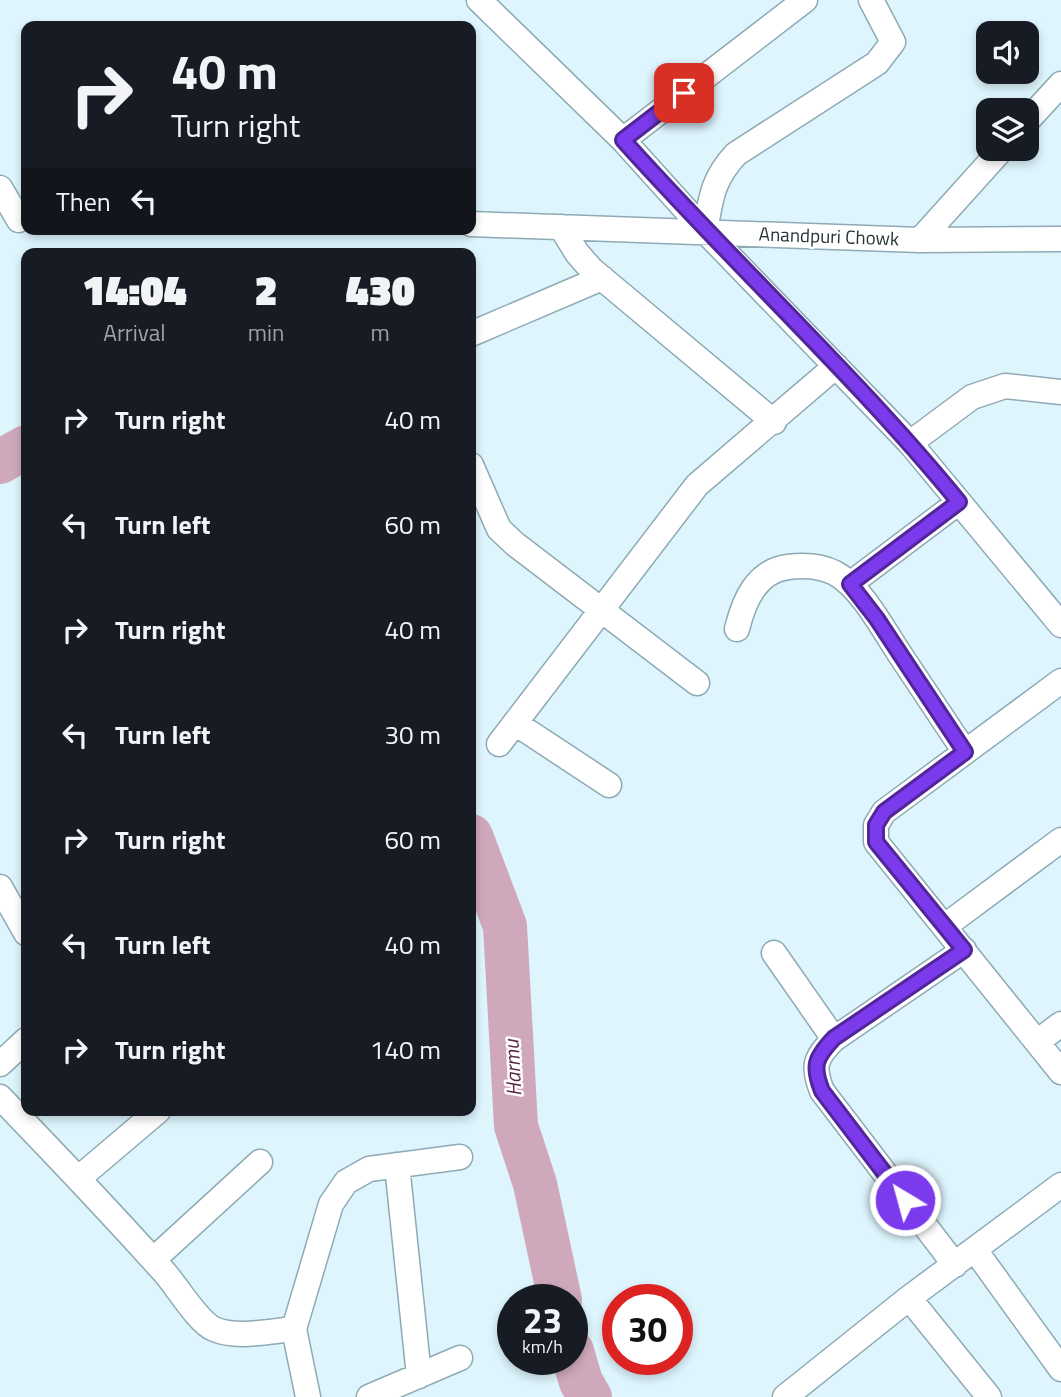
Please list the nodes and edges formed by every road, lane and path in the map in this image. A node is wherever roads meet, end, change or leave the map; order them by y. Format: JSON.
{"nodes":[{"id":1,"x":805,"y":0,"type":"edge"},
{"id":2,"x":871,"y":0,"type":"edge"},
{"id":3,"x":492,"y":4,"type":"edge"},
{"id":4,"x":1061,"y":84,"type":"edge"},
{"id":5,"x":1039,"y":108,"type":"edge"},
{"id":6,"x":623,"y":140,"type":"junction"},
{"id":7,"x":991,"y":161,"type":"edge"},
{"id":8,"x":0,"y":188,"type":"edge"},
{"id":9,"x":15,"y":220,"type":"edge"},
{"id":10,"x":476,"y":224,"type":"edge"},
{"id":11,"x":561,"y":227,"type":"junction"},
{"id":12,"x":705,"y":231,"type":"junction"},
{"id":13,"x":1061,"y":239,"type":"edge"},
{"id":14,"x":920,"y":240,"type":"junction"},
{"id":15,"x":602,"y":278,"type":"junction"},
{"id":16,"x":476,"y":332,"type":"edge"},
{"id":17,"x":836,"y":366,"type":"junction"},
{"id":18,"x":1061,"y":392,"type":"edge"},
{"id":19,"x":774,"y":422,"type":"junction"},
{"id":20,"x":910,"y":443,"type":"junction"},
{"id":21,"x":476,"y":476,"type":"edge"},
{"id":22,"x":959,"y":502,"type":"junction"},
{"id":23,"x":850,"y":584,"type":"junction"},
{"id":24,"x":600,"y":611,"type":"junction"},
{"id":25,"x":1061,"y":625,"type":"edge"},
{"id":26,"x":737,"y":629,"type":"dead end"},
{"id":27,"x":1061,"y":681,"type":"edge"},
{"id":28,"x":697,"y":683,"type":"dead end"},
{"id":29,"x":515,"y":723,"type":"junction"},
{"id":30,"x":499,"y":744,"type":"dead end"},
{"id":31,"x":965,"y":752,"type":"junction"},
{"id":32,"x":608,"y":785,"type":"dead end"},
{"id":33,"x":1061,"y":840,"type":"edge"},
{"id":34,"x":0,"y":887,"type":"edge"},
{"id":35,"x":21,"y":924,"type":"edge"},
{"id":36,"x":945,"y":926,"type":"junction"},
{"id":37,"x":964,"y":950,"type":"junction"},
{"id":38,"x":774,"y":953,"type":"dead end"},
{"id":39,"x":1061,"y":1024,"type":"edge"},
{"id":40,"x":834,"y":1038,"type":"junction"},
{"id":41,"x":1037,"y":1042,"type":"junction"},
{"id":42,"x":21,"y":1045,"type":"edge"},
{"id":43,"x":0,"y":1064,"type":"edge"},
{"id":44,"x":1061,"y":1072,"type":"edge"},
{"id":45,"x":0,"y":1097,"type":"edge"},
{"id":46,"x":152,"y":1116,"type":"edge"},
{"id":47,"x":460,"y":1157,"type":"dead end"},
{"id":48,"x":260,"y":1162,"type":"dead end"},
{"id":49,"x":397,"y":1165,"type":"junction"},
{"id":50,"x":79,"y":1178,"type":"junction"},
{"id":51,"x":1061,"y":1185,"type":"edge"},
{"id":52,"x":965,"y":1258,"type":"junction"},
{"id":53,"x":153,"y":1260,"type":"junction"},
{"id":54,"x":909,"y":1298,"type":"junction"},
{"id":55,"x":294,"y":1329,"type":"junction"},
{"id":56,"x":460,"y":1358,"type":"dead end"},
{"id":57,"x":1061,"y":1368,"type":"edge"},
{"id":58,"x":419,"y":1376,"type":"junction"},
{"id":59,"x":308,"y":1397,"type":"edge"},
{"id":60,"x":369,"y":1397,"type":"edge"},
{"id":61,"x":785,"y":1397,"type":"edge"},
{"id":62,"x":989,"y":1397,"type":"edge"}],
"edges":[{"from":1,"to":6,"type":"street"},
{"from":2,"to":12,"type":"street"},
{"from":3,"to":6,"type":"street"},
{"from":4,"to":5,"type":"street"},
{"from":6,"to":12,"type":"street"},
{"from":7,"to":14,"type":"street"},
{"from":8,"to":9,"type":"street"},
{"from":10,"to":11,"type":"street","name":"Anandpuri Chowk"},
{"from":11,"to":12,"type":"street","name":"Anandpuri Chowk"},
{"from":11,"to":15,"type":"street"},
{"from":12,"to":14,"type":"street","name":"Anandpuri Chowk"},
{"from":12,"to":17,"type":"street"},
{"from":13,"to":14,"type":"street","name":"Anandpuri Chowk"},
{"from":15,"to":16,"type":"street"},
{"from":15,"to":19,"type":"street"},
{"from":17,"to":19,"type":"street"},
{"from":17,"to":20,"type":"street"},
{"from":18,"to":20,"type":"street"},
{"from":19,"to":24,"type":"street"},
{"from":20,"to":22,"type":"street"},
{"from":21,"to":24,"type":"street"},
{"from":22,"to":23,"type":"street"},
{"from":22,"to":25,"type":"street"},
{"from":23,"to":26,"type":"street"},
{"from":23,"to":31,"type":"street"},
{"from":24,"to":28,"type":"street"},
{"from":24,"to":29,"type":"street"},
{"from":27,"to":31,"type":"street"},
{"from":29,"to":30,"type":"street"},
{"from":29,"to":32,"type":"street"},
{"from":31,"to":36,"type":"street"},
{"from":33,"to":36,"type":"street"},
{"from":34,"to":35,"type":"street"},
{"from":36,"to":37,"type":"street"},
{"from":37,"to":40,"type":"street"},
{"from":37,"to":41,"type":"street"},
{"from":38,"to":40,"type":"street"},
{"from":39,"to":41,"type":"street"},
{"from":40,"to":52,"type":"street"},
{"from":41,"to":44,"type":"street"},
{"from":42,"to":43,"type":"street"},
{"from":45,"to":50,"type":"street"},
{"from":46,"to":50,"type":"street"},
{"from":47,"to":49,"type":"street"},
{"from":48,"to":53,"type":"street"},
{"from":49,"to":55,"type":"street"},
{"from":49,"to":58,"type":"street"},
{"from":50,"to":53,"type":"street"},
{"from":51,"to":52,"type":"street"},
{"from":52,"to":54,"type":"street"},
{"from":52,"to":57,"type":"street"},
{"from":53,"to":55,"type":"street"},
{"from":54,"to":61,"type":"street"},
{"from":54,"to":62,"type":"street"},
{"from":55,"to":59,"type":"street"},
{"from":56,"to":58,"type":"street"},
{"from":58,"to":60,"type":"street"}]}
